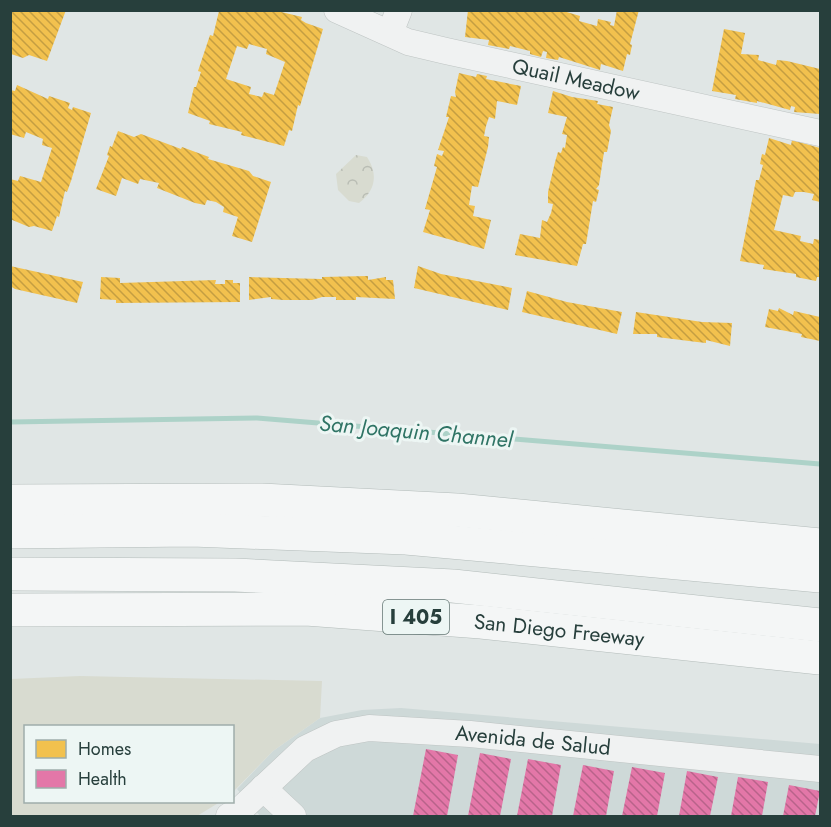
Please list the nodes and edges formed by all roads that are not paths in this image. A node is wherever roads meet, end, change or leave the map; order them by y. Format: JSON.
{"nodes":[{"id":1,"x":338,"y":10,"type":"edge"},
{"id":2,"x":394,"y":22,"type":"edge"},
{"id":3,"x":820,"y":133,"type":"edge"},
{"id":4,"x":10,"y":501,"type":"edge"},
{"id":5,"x":10,"y":532,"type":"edge"},
{"id":6,"x":820,"y":545,"type":"edge"},
{"id":7,"x":10,"y":574,"type":"edge"},
{"id":8,"x":820,"y":576,"type":"edge"},
{"id":9,"x":10,"y":610,"type":"edge"},
{"id":10,"x":820,"y":625,"type":"edge"},
{"id":11,"x":820,"y":658,"type":"edge"},
{"id":12,"x":820,"y":769,"type":"edge"},
{"id":13,"x":263,"y":788,"type":"junction"},
{"id":14,"x":229,"y":816,"type":"edge"},
{"id":15,"x":293,"y":816,"type":"edge"}],
"edges":[{"from":1,"to":2,"type":"street","name":"Quail Meadow"},
{"from":2,"to":3,"type":"street","name":"Quail Meadow"},
{"from":4,"to":6,"type":"highway"},
{"from":5,"to":8,"type":"highway"},
{"from":7,"to":10,"type":"highway"},
{"from":9,"to":11,"type":"highway","name":"San Diego Freeway","number":"I 405"},
{"from":12,"to":13,"type":"street","name":"Avenida de Salud"},
{"from":13,"to":14,"type":"street","name":"Avenida de Salud"},
{"from":13,"to":15,"type":"street"}]}
